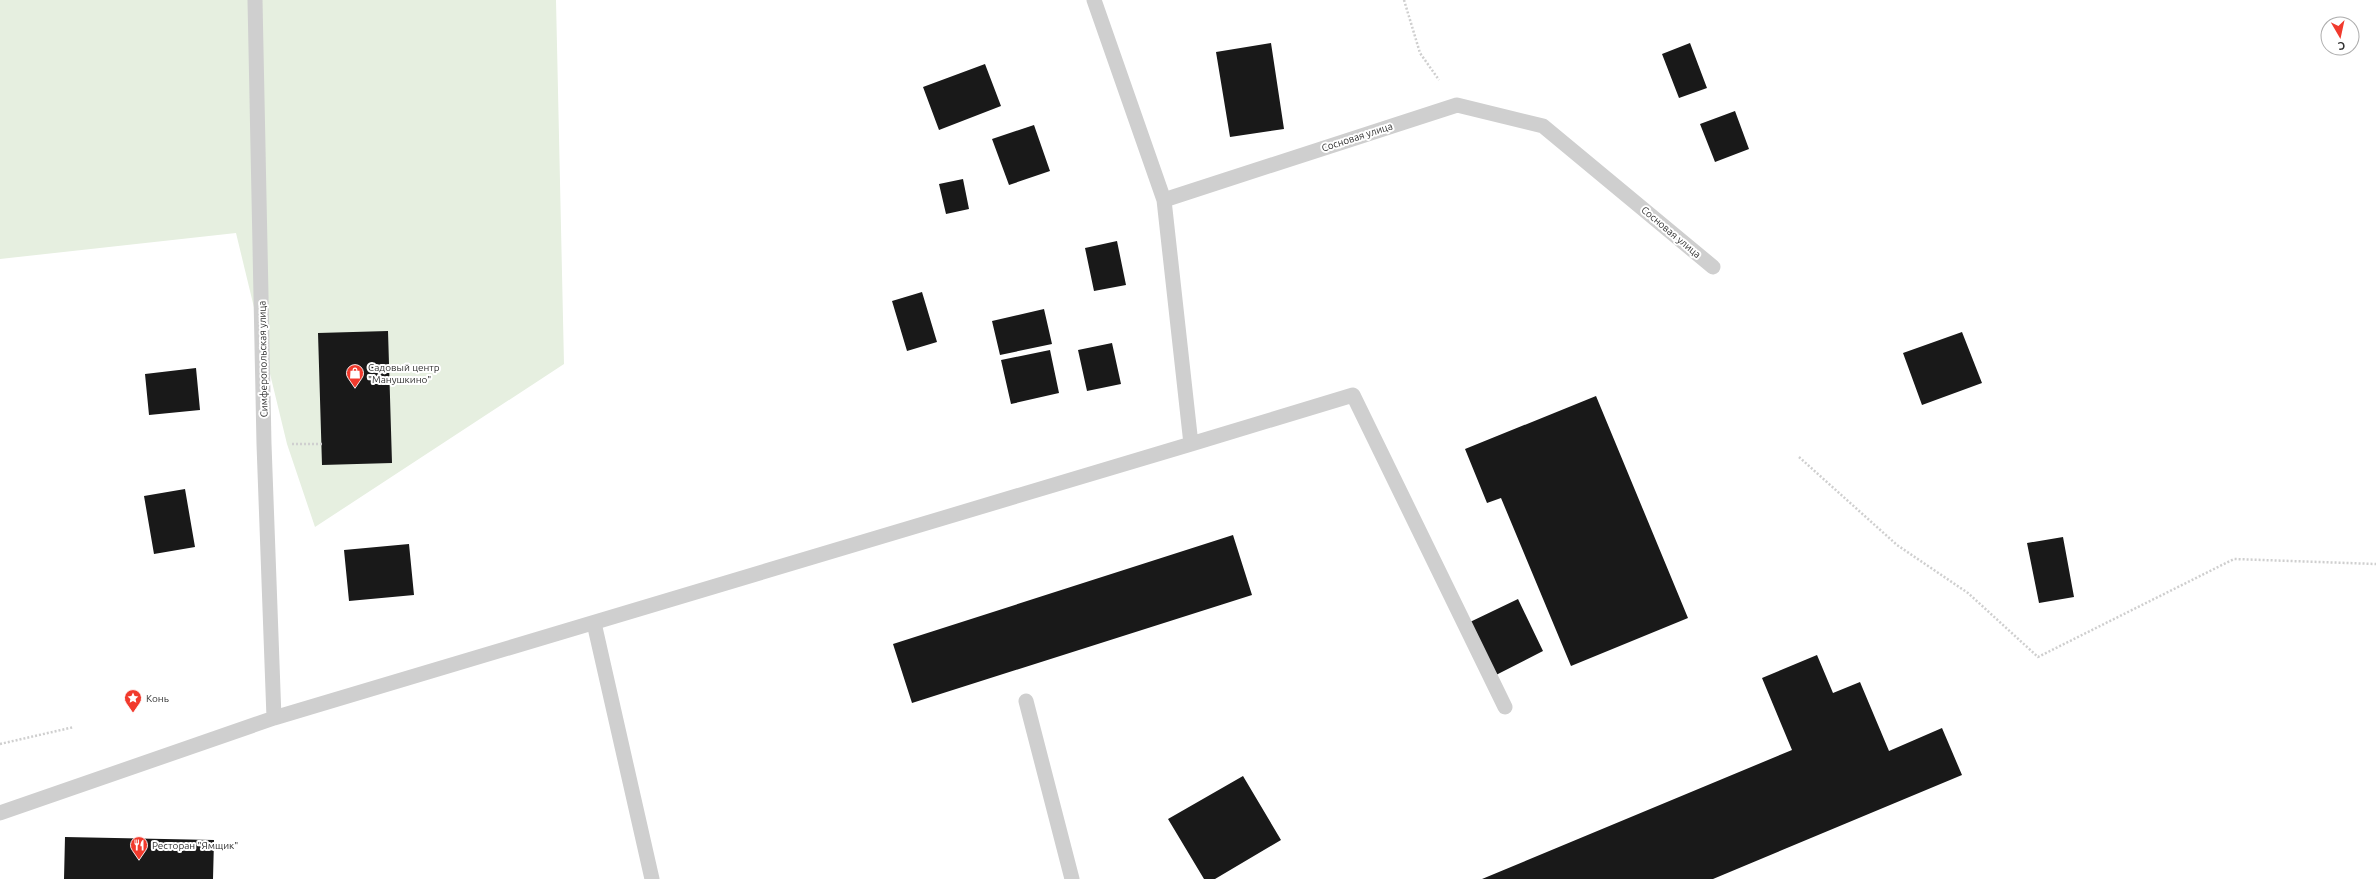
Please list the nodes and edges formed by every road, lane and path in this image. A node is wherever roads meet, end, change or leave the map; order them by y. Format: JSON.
{"nodes":[{"id":1,"x":256,"y":0,"type":"edge"},
{"id":2,"x":1094,"y":0,"type":"edge"},
{"id":3,"x":1404,"y":0,"type":"edge"},
{"id":4,"x":1457,"y":105,"type":"junction"},
{"id":5,"x":1164,"y":200,"type":"junction"},
{"id":6,"x":1713,"y":267,"type":"dead end"},
{"id":7,"x":1191,"y":444,"type":"junction"},
{"id":8,"x":1799,"y":457,"type":"dead end"},
{"id":9,"x":2376,"y":564,"type":"edge"},
{"id":10,"x":594,"y":623,"type":"junction"},
{"id":11,"x":1026,"y":701,"type":"dead end"},
{"id":12,"x":1505,"y":707,"type":"dead end"},
{"id":13,"x":274,"y":718,"type":"junction"},
{"id":14,"x":74,"y":727,"type":"dead end"},
{"id":15,"x":0,"y":744,"type":"edge"},
{"id":16,"x":0,"y":813,"type":"edge"},
{"id":17,"x":652,"y":879,"type":"edge"},
{"id":18,"x":1072,"y":879,"type":"edge"}],
"edges":[{"from":1,"to":13,"type":"lane","name":"Симферопольская улица"},
{"from":2,"to":5,"type":"lane"},
{"from":3,"to":4,"type":"path"},
{"from":4,"to":5,"type":"lane","name":"Сосновая улица"},
{"from":4,"to":6,"type":"lane","name":"Сосновая улица"},
{"from":5,"to":7,"type":"lane"},
{"from":7,"to":10,"type":"lane"},
{"from":7,"to":12,"type":"lane"},
{"from":8,"to":9,"type":"path"},
{"from":10,"to":13,"type":"lane"},
{"from":10,"to":17,"type":"lane"},
{"from":11,"to":18,"type":"lane"},
{"from":13,"to":16,"type":"lane"},
{"from":14,"to":15,"type":"path"}]}
